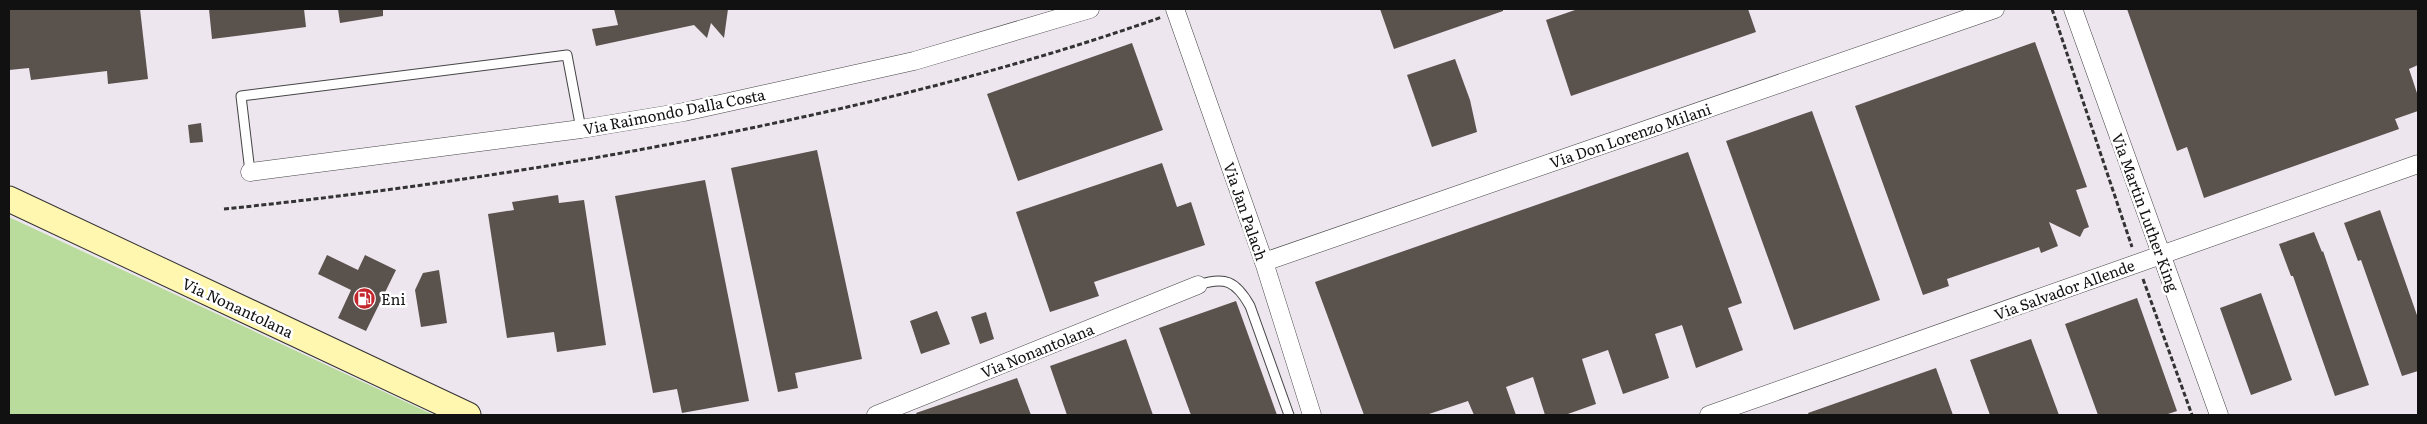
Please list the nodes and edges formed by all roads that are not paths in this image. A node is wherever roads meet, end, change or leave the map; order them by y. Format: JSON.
{"nodes":[{"id":1,"x":1090,"y":9,"type":"edge"},
{"id":2,"x":1995,"y":9,"type":"edge"},
{"id":3,"x":2073,"y":9,"type":"edge"},
{"id":4,"x":1175,"y":10,"type":"edge"},
{"id":5,"x":581,"y":129,"type":"junction"},
{"id":6,"x":2418,"y":164,"type":"edge"},
{"id":7,"x":250,"y":172,"type":"joint"},
{"id":8,"x":9,"y":199,"type":"edge"},
{"id":9,"x":2162,"y":255,"type":"junction"},
{"id":10,"x":1264,"y":262,"type":"junction"},
{"id":11,"x":1198,"y":285,"type":"joint"},
{"id":12,"x":468,"y":415,"type":"edge"},
{"id":13,"x":879,"y":415,"type":"edge"},
{"id":14,"x":1289,"y":415,"type":"edge"},
{"id":15,"x":1312,"y":415,"type":"edge"},
{"id":16,"x":1709,"y":415,"type":"edge"},
{"id":17,"x":2219,"y":415,"type":"edge"}],
"edges":[{"from":1,"to":5,"type":"street","name":"Via Raimondo Dalla Costa"},
{"from":2,"to":10,"type":"street","name":"Via Don Lorenzo Milani"},
{"from":3,"to":9,"type":"street","name":"Via Martin Luther King"},
{"from":4,"to":10,"type":"street","name":"Via Jan Palach"},
{"from":5,"to":7,"type":"street","name":"Via Raimondo Dalla Costa"},
{"from":5,"to":7,"type":"lane"},
{"from":6,"to":9,"type":"street","name":"Via Salvador Allende"},
{"from":8,"to":12,"type":"main road","name":"Via Nonantolana"},
{"from":9,"to":16,"type":"street","name":"Via Salvador Allende"},
{"from":9,"to":17,"type":"street","name":"Via Martin Luther King"},
{"from":10,"to":15,"type":"street","name":"Via Jan Palach"},
{"from":11,"to":13,"type":"street","name":"Via Nonantolana"},
{"from":11,"to":14,"type":"lane"}]}
